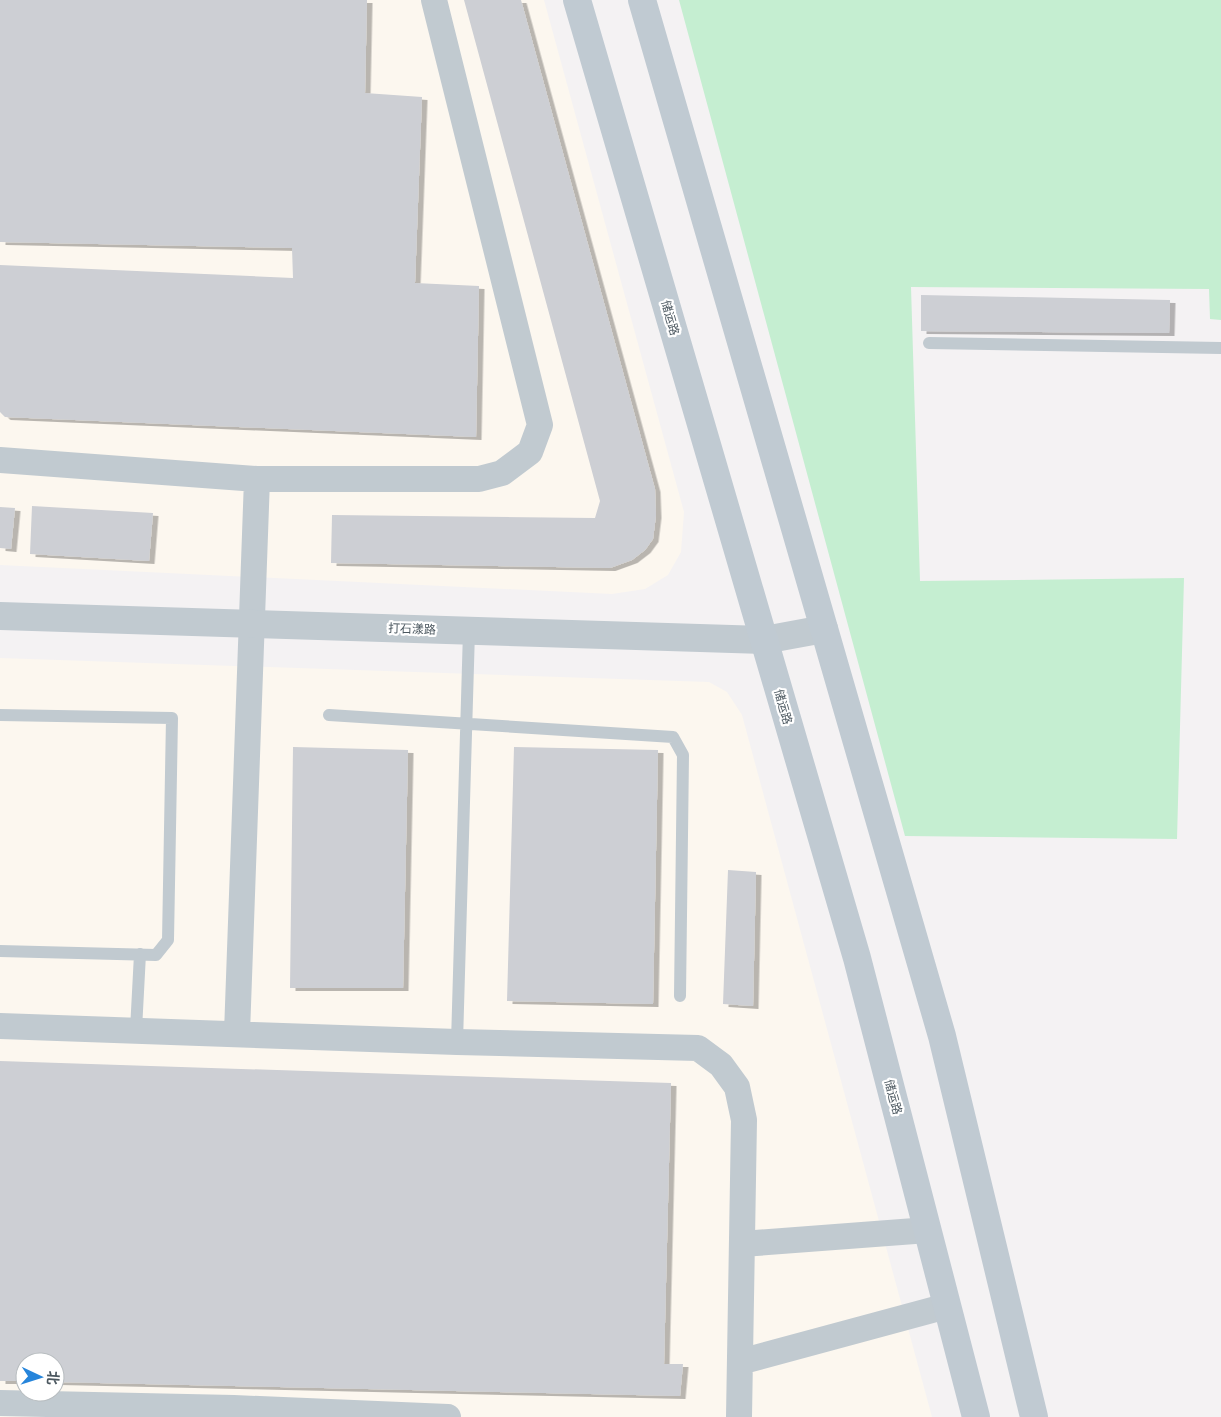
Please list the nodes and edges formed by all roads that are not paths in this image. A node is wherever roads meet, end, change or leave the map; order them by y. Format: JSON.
{"nodes":[{"id":1,"x":434,"y":0,"type":"edge"},
{"id":2,"x":578,"y":0,"type":"edge"},
{"id":3,"x":642,"y":0,"type":"edge"},
{"id":4,"x":929,"y":343,"type":"dead end"},
{"id":5,"x":1221,"y":348,"type":"edge"},
{"id":6,"x":0,"y":460,"type":"edge"},
{"id":7,"x":257,"y":479,"type":"junction"},
{"id":8,"x":0,"y":616,"type":"edge"},
{"id":9,"x":251,"y":624,"type":"junction"},
{"id":10,"x":824,"y":629,"type":"junction"},
{"id":11,"x":469,"y":631,"type":"junction"},
{"id":12,"x":764,"y":640,"type":"junction"},
{"id":13,"x":0,"y":715,"type":"edge"},
{"id":14,"x":329,"y":715,"type":"dead end"},
{"id":15,"x":466,"y":724,"type":"junction"},
{"id":16,"x":0,"y":951,"type":"edge"},
{"id":17,"x":140,"y":954,"type":"junction"},
{"id":18,"x":680,"y":996,"type":"dead end"},
{"id":19,"x":0,"y":1026,"type":"edge"},
{"id":20,"x":136,"y":1030,"type":"junction"},
{"id":21,"x":237,"y":1033,"type":"junction"},
{"id":22,"x":458,"y":1042,"type":"junction"},
{"id":23,"x":928,"y":1230,"type":"junction"},
{"id":24,"x":742,"y":1244,"type":"junction"},
{"id":25,"x":947,"y":1306,"type":"junction"},
{"id":26,"x":740,"y":1362,"type":"junction"},
{"id":27,"x":0,"y":1403,"type":"edge"},
{"id":28,"x":234,"y":1413,"type":"edge"},
{"id":29,"x":448,"y":1417,"type":"edge"},
{"id":30,"x":739,"y":1417,"type":"edge"},
{"id":31,"x":976,"y":1417,"type":"edge"},
{"id":32,"x":1034,"y":1417,"type":"edge"}],
"edges":[{"from":1,"to":7,"type":"street"},
{"from":2,"to":12,"type":"main road","name":"储运路"},
{"from":3,"to":10,"type":"main road"},
{"from":4,"to":5,"type":"lane"},
{"from":6,"to":7,"type":"street"},
{"from":7,"to":9,"type":"street"},
{"from":8,"to":9,"type":"street","name":"打石漾路"},
{"from":9,"to":11,"type":"street","name":"打石漾路"},
{"from":9,"to":21,"type":"street"},
{"from":10,"to":12,"type":"street","name":"打石漾路"},
{"from":10,"to":32,"type":"main road"},
{"from":11,"to":12,"type":"street","name":"打石漾路"},
{"from":11,"to":15,"type":"lane"},
{"from":12,"to":23,"type":"main road","name":"储运路"},
{"from":13,"to":17,"type":"lane"},
{"from":14,"to":15,"type":"lane"},
{"from":15,"to":18,"type":"lane"},
{"from":15,"to":22,"type":"lane"},
{"from":16,"to":17,"type":"lane"},
{"from":17,"to":20,"type":"lane"},
{"from":19,"to":20,"type":"street"},
{"from":20,"to":21,"type":"street"},
{"from":21,"to":22,"type":"street"},
{"from":22,"to":24,"type":"street"},
{"from":23,"to":24,"type":"street"},
{"from":23,"to":25,"type":"main road","name":"储运路"},
{"from":24,"to":26,"type":"street"},
{"from":25,"to":26,"type":"street"},
{"from":25,"to":31,"type":"main road","name":"储运路"},
{"from":26,"to":30,"type":"street"},
{"from":27,"to":28,"type":"street"},
{"from":28,"to":29,"type":"street"}]}
